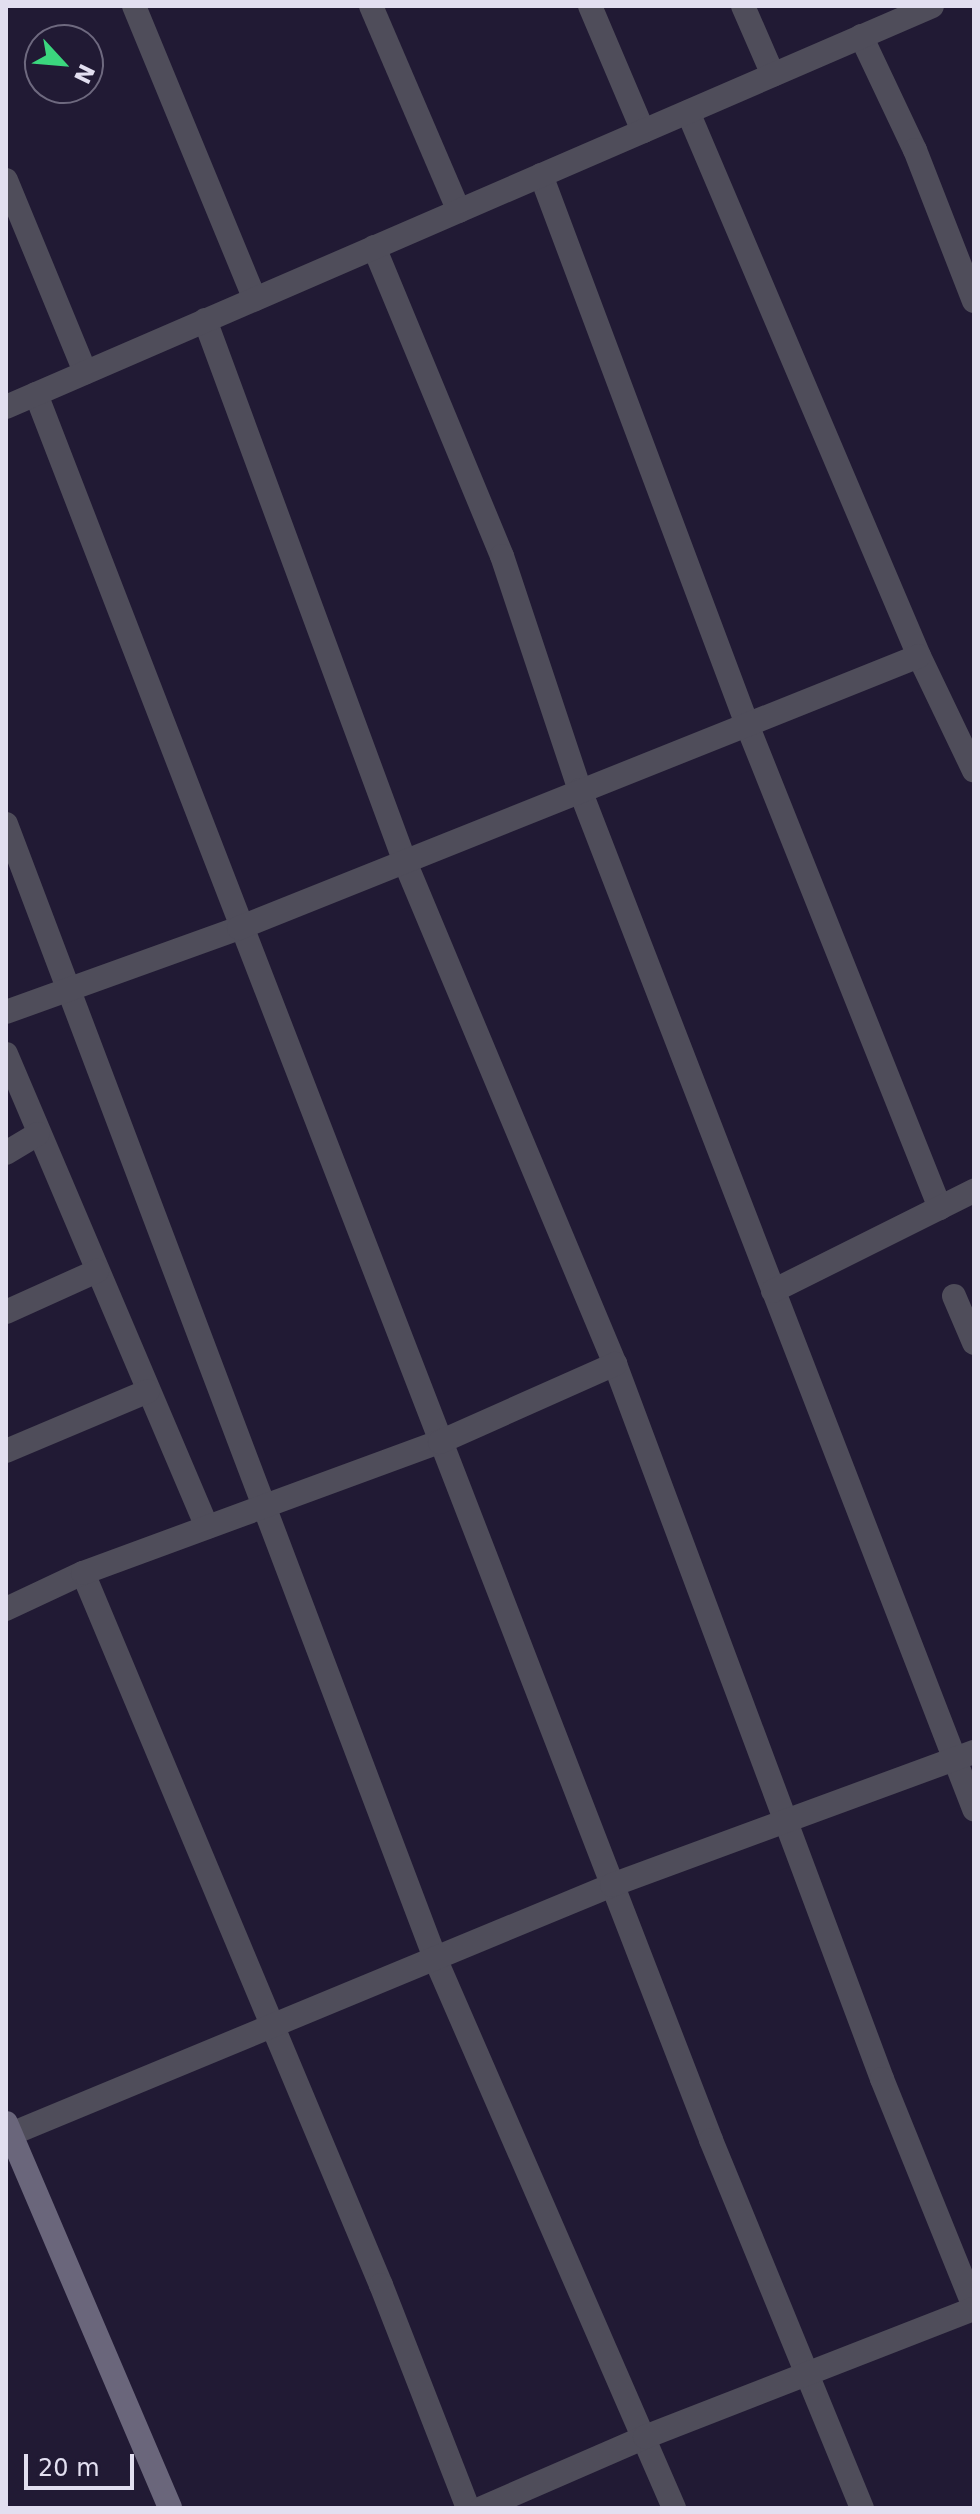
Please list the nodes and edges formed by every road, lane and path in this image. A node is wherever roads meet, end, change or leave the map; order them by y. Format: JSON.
{"nodes":[{"id":1,"x":134,"y":6,"type":"edge"},
{"id":2,"x":371,"y":6,"type":"edge"},
{"id":3,"x":590,"y":6,"type":"edge"},
{"id":4,"x":743,"y":6,"type":"edge"},
{"id":5,"x":921,"y":8,"type":"edge"},
{"id":6,"x":861,"y":36,"type":"junction"},
{"id":7,"x":773,"y":75,"type":"junction"},
{"id":8,"x":688,"y":112,"type":"junction"},
{"id":9,"x":643,"y":131,"type":"junction"},
{"id":10,"x":541,"y":175,"type":"junction"},
{"id":11,"x":6,"y":180,"type":"edge"},
{"id":12,"x":459,"y":211,"type":"junction"},
{"id":13,"x":374,"y":247,"type":"junction"},
{"id":14,"x":255,"y":299,"type":"junction"},
{"id":15,"x":974,"y":301,"type":"edge"},
{"id":16,"x":205,"y":320,"type":"junction"},
{"id":17,"x":85,"y":372,"type":"junction"},
{"id":18,"x":36,"y":394,"type":"junction"},
{"id":19,"x":6,"y":407,"type":"edge"},
{"id":20,"x":919,"y":656,"type":"junction"},
{"id":21,"x":748,"y":727,"type":"junction"},
{"id":22,"x":974,"y":771,"type":"edge"},
{"id":23,"x":580,"y":790,"type":"junction"},
{"id":24,"x":6,"y":824,"type":"edge"},
{"id":25,"x":405,"y":862,"type":"junction"},
{"id":26,"x":239,"y":928,"type":"junction"},
{"id":27,"x":72,"y":990,"type":"junction"},
{"id":28,"x":6,"y":1012,"type":"edge"},
{"id":29,"x":6,"y":1054,"type":"edge"},
{"id":30,"x":38,"y":1134,"type":"junction"},
{"id":31,"x":6,"y":1153,"type":"edge"},
{"id":32,"x":974,"y":1191,"type":"edge"},
{"id":33,"x":940,"y":1208,"type":"junction"},
{"id":34,"x":97,"y":1271,"type":"junction"},
{"id":35,"x":773,"y":1291,"type":"junction"},
{"id":36,"x":954,"y":1296,"type":"dead end"},
{"id":37,"x":6,"y":1312,"type":"edge"},
{"id":38,"x":974,"y":1343,"type":"edge"},
{"id":39,"x":615,"y":1364,"type":"junction"},
{"id":40,"x":148,"y":1391,"type":"junction"},
{"id":41,"x":440,"y":1442,"type":"junction"},
{"id":42,"x":6,"y":1451,"type":"edge"},
{"id":43,"x":261,"y":1508,"type":"junction"},
{"id":44,"x":207,"y":1527,"type":"junction"},
{"id":45,"x":83,"y":1573,"type":"junction"},
{"id":46,"x":6,"y":1609,"type":"edge"},
{"id":47,"x":963,"y":1755,"type":"edge"},
{"id":48,"x":974,"y":1809,"type":"edge"},
{"id":49,"x":785,"y":1821,"type":"junction"},
{"id":50,"x":612,"y":1885,"type":"junction"},
{"id":51,"x":435,"y":1958,"type":"junction"},
{"id":52,"x":273,"y":2025,"type":"junction"},
{"id":53,"x":8,"y":2129,"type":"edge"},
{"id":54,"x":974,"y":2308,"type":"edge"},
{"id":55,"x":806,"y":2378,"type":"junction"},
{"id":56,"x":645,"y":2437,"type":"junction"},
{"id":57,"x":170,"y":2508,"type":"edge"},
{"id":58,"x":468,"y":2508,"type":"edge"},
{"id":59,"x":482,"y":2508,"type":"edge"},
{"id":60,"x":674,"y":2508,"type":"edge"},
{"id":61,"x":862,"y":2508,"type":"edge"}],
"edges":[{"from":1,"to":14,"type":"street"},
{"from":2,"to":12,"type":"street"},
{"from":3,"to":9,"type":"street"},
{"from":4,"to":7,"type":"street"},
{"from":5,"to":6,"type":"street"},
{"from":6,"to":7,"type":"street"},
{"from":6,"to":15,"type":"street"},
{"from":7,"to":8,"type":"street"},
{"from":8,"to":9,"type":"street"},
{"from":8,"to":20,"type":"street"},
{"from":9,"to":10,"type":"street"},
{"from":10,"to":12,"type":"street"},
{"from":10,"to":21,"type":"street"},
{"from":11,"to":17,"type":"street"},
{"from":12,"to":13,"type":"street"},
{"from":13,"to":14,"type":"street"},
{"from":13,"to":23,"type":"street"},
{"from":14,"to":16,"type":"street"},
{"from":16,"to":17,"type":"street"},
{"from":16,"to":25,"type":"street"},
{"from":17,"to":18,"type":"street"},
{"from":18,"to":19,"type":"street"},
{"from":18,"to":26,"type":"street"},
{"from":20,"to":21,"type":"street"},
{"from":20,"to":22,"type":"street"},
{"from":21,"to":23,"type":"street"},
{"from":21,"to":33,"type":"street"},
{"from":23,"to":25,"type":"street"},
{"from":23,"to":35,"type":"street"},
{"from":24,"to":27,"type":"street"},
{"from":25,"to":26,"type":"street"},
{"from":25,"to":39,"type":"street"},
{"from":26,"to":27,"type":"street"},
{"from":26,"to":41,"type":"street"},
{"from":27,"to":28,"type":"street"},
{"from":27,"to":43,"type":"street"},
{"from":29,"to":30,"type":"street"},
{"from":30,"to":31,"type":"street"},
{"from":30,"to":34,"type":"street"},
{"from":32,"to":33,"type":"street"},
{"from":33,"to":35,"type":"street"},
{"from":34,"to":37,"type":"street"},
{"from":34,"to":40,"type":"street"},
{"from":35,"to":47,"type":"street"},
{"from":36,"to":38,"type":"street"},
{"from":39,"to":41,"type":"street"},
{"from":39,"to":49,"type":"street"},
{"from":40,"to":42,"type":"street"},
{"from":40,"to":44,"type":"street"},
{"from":41,"to":43,"type":"street"},
{"from":41,"to":50,"type":"street"},
{"from":43,"to":44,"type":"street"},
{"from":43,"to":51,"type":"street"},
{"from":44,"to":45,"type":"street"},
{"from":45,"to":46,"type":"street"},
{"from":45,"to":52,"type":"street"},
{"from":47,"to":48,"type":"street"},
{"from":47,"to":49,"type":"street"},
{"from":49,"to":50,"type":"street"},
{"from":49,"to":54,"type":"street"},
{"from":50,"to":51,"type":"street"},
{"from":50,"to":55,"type":"street"},
{"from":51,"to":52,"type":"street"},
{"from":51,"to":56,"type":"street"},
{"from":52,"to":53,"type":"street"},
{"from":52,"to":58,"type":"street"},
{"from":53,"to":57,"type":"street"},
{"from":54,"to":55,"type":"street"},
{"from":55,"to":56,"type":"street"},
{"from":55,"to":61,"type":"street"},
{"from":56,"to":59,"type":"street"},
{"from":56,"to":60,"type":"street"}]}
